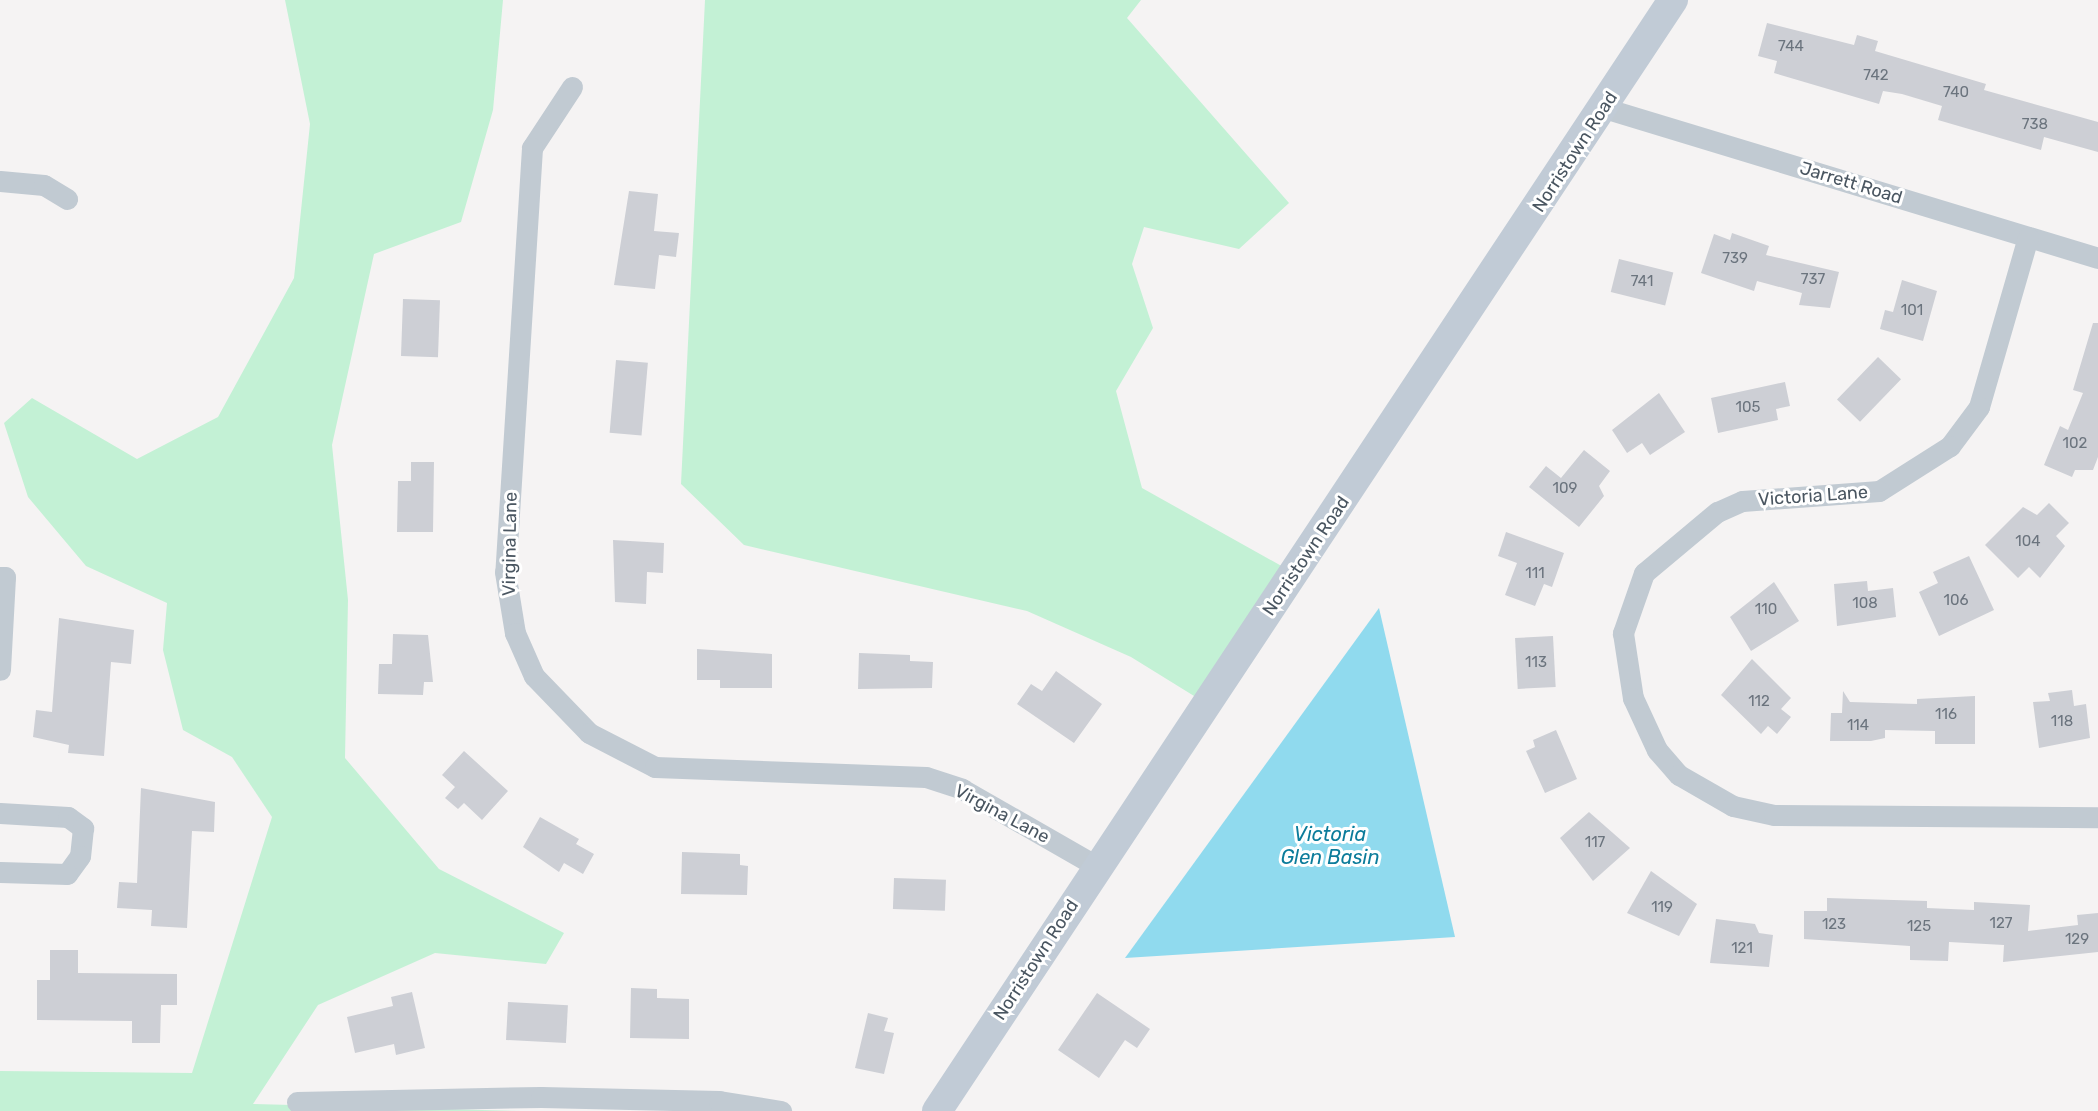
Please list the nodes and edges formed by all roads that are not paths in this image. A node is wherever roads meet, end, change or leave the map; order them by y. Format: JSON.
{"nodes":[{"id":1,"x":1673,"y":0,"type":"edge"},
{"id":2,"x":572,"y":87,"type":"dead end"},
{"id":3,"x":1604,"y":108,"type":"junction"},
{"id":4,"x":0,"y":182,"type":"edge"},
{"id":5,"x":67,"y":199,"type":"dead end"},
{"id":6,"x":2028,"y":237,"type":"junction"},
{"id":7,"x":2098,"y":258,"type":"edge"},
{"id":8,"x":0,"y":577,"type":"edge"},
{"id":9,"x":0,"y":670,"type":"edge"},
{"id":10,"x":0,"y":813,"type":"edge"},
{"id":11,"x":2098,"y":817,"type":"edge"},
{"id":12,"x":1098,"y":867,"type":"junction"},
{"id":13,"x":0,"y":872,"type":"edge"},
{"id":14,"x":297,"y":1102,"type":"dead end"},
{"id":15,"x":781,"y":1111,"type":"edge"},
{"id":16,"x":937,"y":1111,"type":"edge"}],
"edges":[{"from":1,"to":3,"type":"main road","name":"Norristown Road"},
{"from":2,"to":12,"type":"street","name":"Virgina Lane"},
{"from":3,"to":6,"type":"street","name":"Jarrett Road"},
{"from":3,"to":12,"type":"main road","name":"Norristown Road"},
{"from":4,"to":5,"type":"street"},
{"from":6,"to":7,"type":"street","name":"Jarrett Road"},
{"from":6,"to":11,"type":"street","name":"Victoria Lane"},
{"from":8,"to":9,"type":"street"},
{"from":10,"to":13,"type":"street"},
{"from":12,"to":16,"type":"main road","name":"Norristown Road"},
{"from":14,"to":15,"type":"street"}]}
